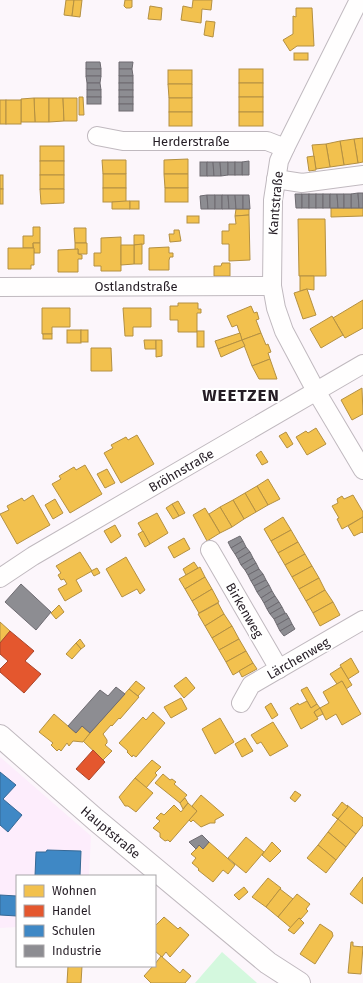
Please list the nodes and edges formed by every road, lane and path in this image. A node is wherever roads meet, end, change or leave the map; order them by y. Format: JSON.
{"nodes":[{"id":1,"x":359,"y":0,"type":"edge"},
{"id":2,"x":98,"y":136,"type":"dead end"},
{"id":3,"x":285,"y":148,"type":"junction"},
{"id":4,"x":363,"y":175,"type":"edge"},
{"id":5,"x":276,"y":179,"type":"junction"},
{"id":6,"x":272,"y":286,"type":"junction"},
{"id":7,"x":0,"y":287,"type":"edge"},
{"id":8,"x":363,"y":364,"type":"edge"},
{"id":9,"x":316,"y":391,"type":"junction"},
{"id":10,"x":363,"y":470,"type":"edge"},
{"id":11,"x":210,"y":550,"type":"dead end"},
{"id":12,"x":0,"y":578,"type":"edge"},
{"id":13,"x":363,"y":620,"type":"edge"},
{"id":14,"x":279,"y":669,"type":"junction"},
{"id":15,"x":241,"y":703,"type":"dead end"},
{"id":16,"x":0,"y":736,"type":"edge"},
{"id":17,"x":299,"y":983,"type":"edge"}],
"edges":[{"from":1,"to":3,"type":"street","name":"Kantstraße"},
{"from":2,"to":3,"type":"street","name":"Herderstraße"},
{"from":3,"to":5,"type":"street","name":"Kantstraße"},
{"from":4,"to":5,"type":"street"},
{"from":5,"to":6,"type":"street","name":"Kantstraße"},
{"from":6,"to":7,"type":"street","name":"Ostlandstraße"},
{"from":6,"to":9,"type":"street","name":"Kantstraße"},
{"from":8,"to":9,"type":"street","name":"Bröhnstraße"},
{"from":9,"to":10,"type":"street","name":"Kantstraße"},
{"from":9,"to":12,"type":"street","name":"Bröhnstraße"},
{"from":11,"to":14,"type":"street","name":"Birkenweg"},
{"from":13,"to":14,"type":"street","name":"Lärchenweg"},
{"from":14,"to":15,"type":"street","name":"Lärchenweg"},
{"from":16,"to":17,"type":"street","name":"Hauptstraße"}]}
